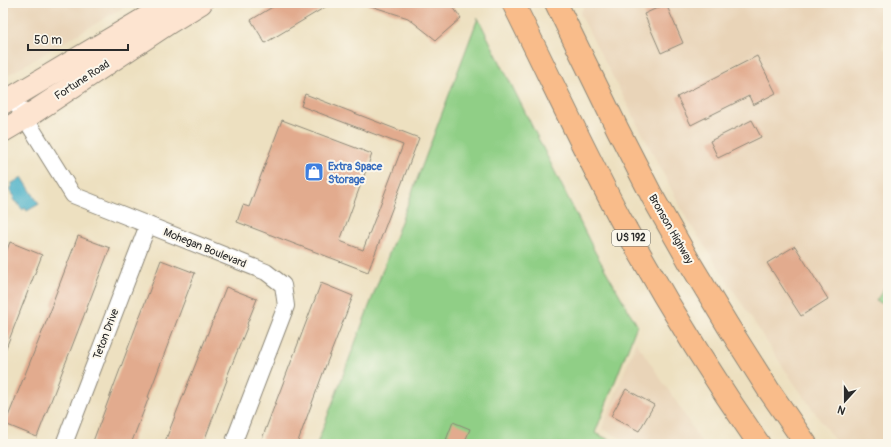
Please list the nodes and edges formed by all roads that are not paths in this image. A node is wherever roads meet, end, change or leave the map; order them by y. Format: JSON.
{"nodes":[{"id":1,"x":171,"y":3,"type":"edge"},
{"id":2,"x":201,"y":3,"type":"edge"},
{"id":3,"x":506,"y":3,"type":"edge"},
{"id":4,"x":556,"y":3,"type":"edge"},
{"id":5,"x":518,"y":12,"type":"edge"},
{"id":6,"x":8,"y":100,"type":"edge"},
{"id":7,"x":25,"y":118,"type":"junction"},
{"id":8,"x":3,"y":131,"type":"edge"},
{"id":9,"x":148,"y":225,"type":"junction"},
{"id":10,"x":64,"y":444,"type":"edge"},
{"id":11,"x":233,"y":444,"type":"edge"},
{"id":12,"x":759,"y":444,"type":"edge"},
{"id":13,"x":806,"y":444,"type":"edge"}],
"edges":[{"from":1,"to":6,"type":"main road","name":"Fortune Road"},
{"from":2,"to":7,"type":"main road","name":"Fortune Road"},
{"from":3,"to":5,"type":"highway"},
{"from":4,"to":13,"type":"highway","name":"Bronson Highway"},
{"from":5,"to":12,"type":"highway","number":"US 192"},
{"from":6,"to":7,"type":"street","name":"Mohegan Boulevard"},
{"from":7,"to":8,"type":"main road","name":"Fortune Road"},
{"from":7,"to":9,"type":"street","name":"Mohegan Boulevard"},
{"from":9,"to":10,"type":"street","name":"Teton Drive"},
{"from":9,"to":11,"type":"street","name":"Mohegan Boulevard"}]}
